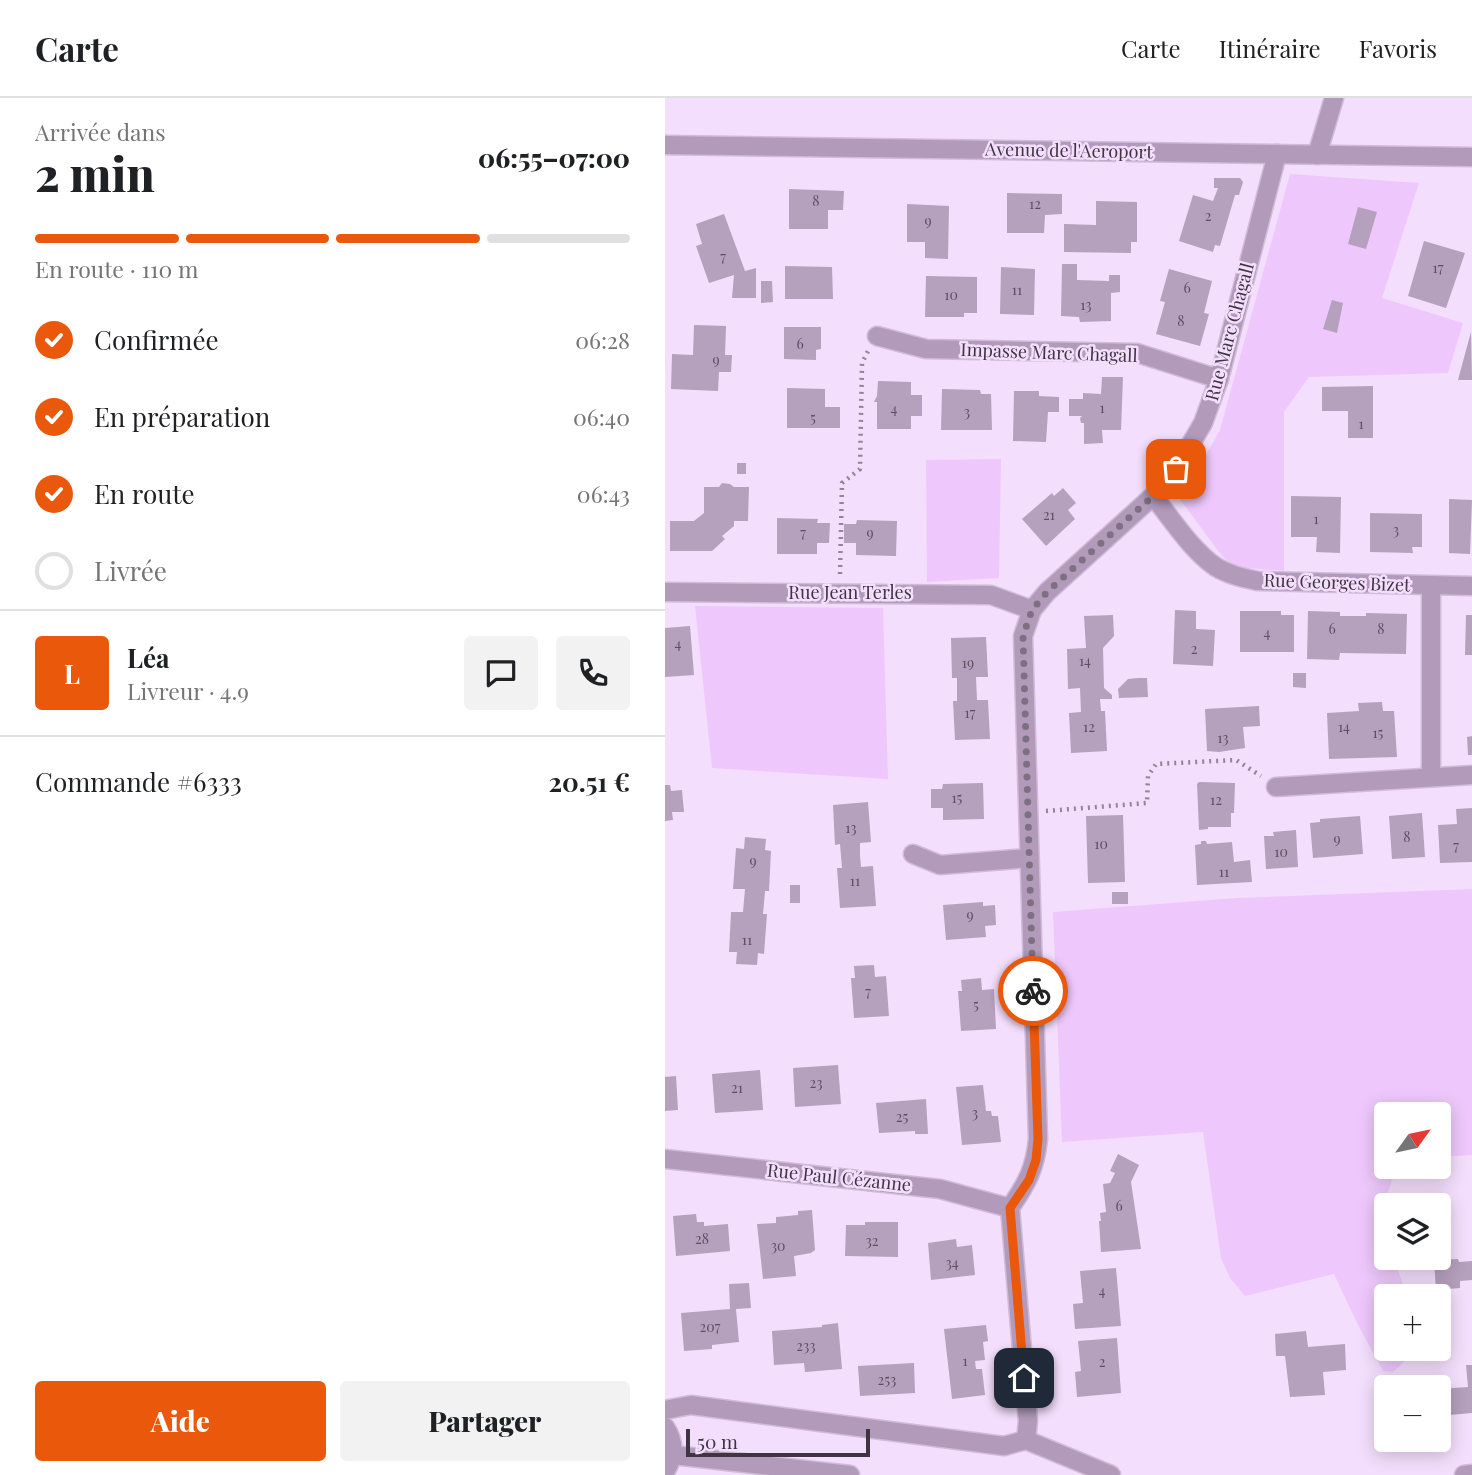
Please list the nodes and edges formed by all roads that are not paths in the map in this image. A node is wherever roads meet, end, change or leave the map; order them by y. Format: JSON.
{"nodes":[{"id":1,"x":1334,"y":98,"type":"edge"},
{"id":2,"x":665,"y":145,"type":"edge"},
{"id":3,"x":1277,"y":154,"type":"junction"},
{"id":4,"x":1318,"y":155,"type":"junction"},
{"id":5,"x":1472,"y":157,"type":"edge"},
{"id":6,"x":877,"y":336,"type":"road end"},
{"id":7,"x":1219,"y":379,"type":"junction"},
{"id":8,"x":1153,"y":496,"type":"junction"},
{"id":9,"x":1431,"y":586,"type":"junction"},
{"id":10,"x":1472,"y":586,"type":"edge"},
{"id":11,"x":665,"y":592,"type":"edge"},
{"id":12,"x":1032,"y":610,"type":"junction"},
{"id":13,"x":1472,"y":775,"type":"edge"},
{"id":14,"x":1430,"y":777,"type":"junction"},
{"id":15,"x":1276,"y":787,"type":"road end"},
{"id":16,"x":913,"y":854,"type":"dead end"},
{"id":17,"x":1028,"y":858,"type":"junction"},
{"id":18,"x":665,"y":1159,"type":"edge"},
{"id":19,"x":1010,"y":1208,"type":"junction"},
{"id":20,"x":665,"y":1410,"type":"edge"},
{"id":21,"x":665,"y":1427,"type":"edge"},
{"id":22,"x":1027,"y":1440,"type":"junction"},
{"id":23,"x":669,"y":1463,"type":"edge"},
{"id":24,"x":1472,"y":1474,"type":"edge"},
{"id":25,"x":850,"y":1475,"type":"edge"},
{"id":26,"x":1111,"y":1475,"type":"edge"},
{"id":27,"x":1464,"y":1475,"type":"edge"}],
"edges":[{"from":1,"to":4,"type":"street"},
{"from":2,"to":3,"type":"street","name":"Avenue de l'Aeroport"},
{"from":3,"to":4,"type":"street","name":"Avenue de l'Aeroport"},
{"from":3,"to":7,"type":"street","name":"Rue Marc Chagall"},
{"from":4,"to":5,"type":"street","name":"Avenue de l'Aeroport"},
{"from":6,"to":7,"type":"street","name":"Impasse Marc Chagall"},
{"from":7,"to":8,"type":"street","name":"Rue Marc Chagall"},
{"from":8,"to":9,"type":"street","name":"Rue Georges Bizet"},
{"from":8,"to":12,"type":"street","name":"Rue Marc Chagall"},
{"from":9,"to":10,"type":"street","name":"Rue Georges Bizet"},
{"from":9,"to":14,"type":"street"},
{"from":11,"to":12,"type":"street","name":"Rue Jean Terles"},
{"from":12,"to":17,"type":"street"},
{"from":13,"to":14,"type":"street"},
{"from":14,"to":15,"type":"street"},
{"from":16,"to":17,"type":"street"},
{"from":17,"to":19,"type":"street"},
{"from":18,"to":19,"type":"street","name":"Rue Paul Cézanne"},
{"from":19,"to":22,"type":"street"},
{"from":20,"to":22,"type":"street"},
{"from":21,"to":23,"type":"street"},
{"from":22,"to":26,"type":"street"},
{"from":23,"to":25,"type":"street"},
{"from":24,"to":27,"type":"street"}]}
